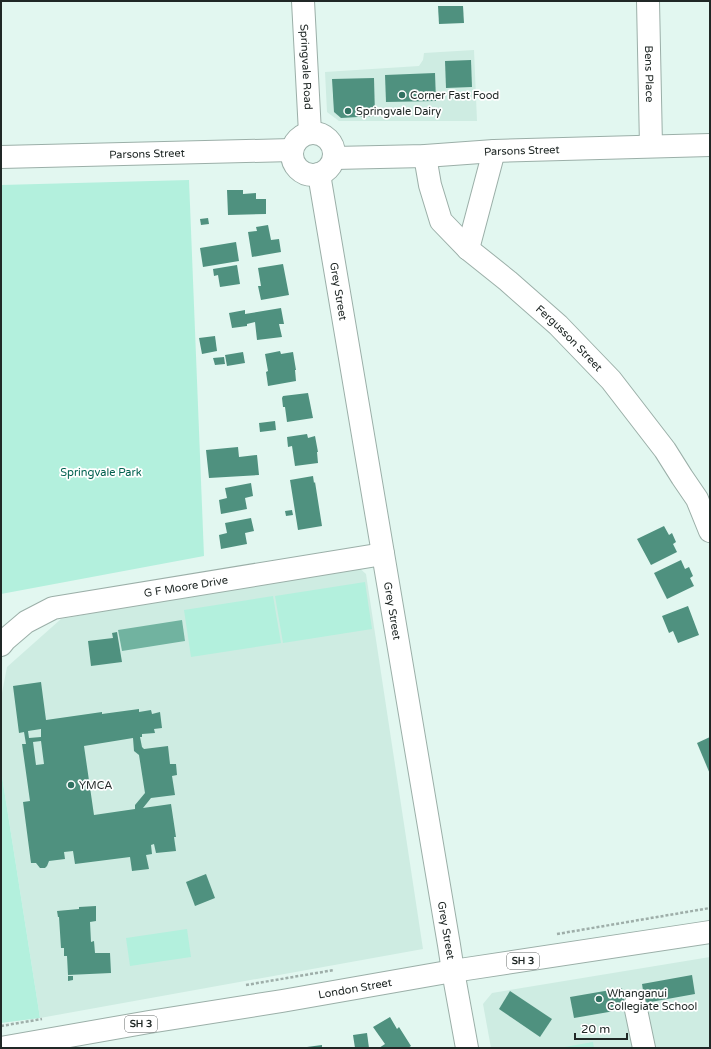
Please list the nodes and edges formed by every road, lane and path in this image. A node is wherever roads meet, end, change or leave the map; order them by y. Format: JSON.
{"nodes":[{"id":1,"x":303,"y":1,"type":"edge"},
{"id":2,"x":648,"y":1,"type":"edge"},
{"id":3,"x":310,"y":133,"type":"junction"},
{"id":4,"x":710,"y":145,"type":"edge"},
{"id":5,"x":651,"y":146,"type":"junction"},
{"id":6,"x":292,"y":150,"type":"junction"},
{"id":7,"x":494,"y":151,"type":"junction"},
{"id":8,"x":425,"y":156,"type":"junction"},
{"id":9,"x":1,"y":157,"type":"edge"},
{"id":10,"x":334,"y":158,"type":"junction"},
{"id":11,"x":318,"y":174,"type":"junction"},
{"id":12,"x":468,"y":249,"type":"junction"},
{"id":13,"x":704,"y":498,"type":"edge"},
{"id":14,"x":710,"y":531,"type":"edge"},
{"id":15,"x":382,"y":554,"type":"junction"},
{"id":16,"x":1,"y":645,"type":"edge"},
{"id":17,"x":710,"y":932,"type":"edge"},
{"id":18,"x":453,"y":971,"type":"junction"},
{"id":19,"x":635,"y":1005,"type":"dead end"},
{"id":20,"x":26,"y":1046,"type":"edge"},
{"id":21,"x":1,"y":1048,"type":"edge"},
{"id":22,"x":466,"y":1048,"type":"edge"},
{"id":23,"x":644,"y":1048,"type":"edge"}],
"edges":[{"from":1,"to":3,"type":"main road","name":"Springvale Road"},
{"from":2,"to":5,"type":"main road","name":"Bens Place"},
{"from":3,"to":6,"type":"main road"},
{"from":3,"to":10,"type":"main road"},
{"from":4,"to":5,"type":"main road","name":"Parsons Street"},
{"from":5,"to":7,"type":"main road","name":"Parsons Street"},
{"from":6,"to":9,"type":"main road","name":"Parsons Street"},
{"from":6,"to":11,"type":"main road"},
{"from":7,"to":8,"type":"main road","name":"Parsons Street"},
{"from":7,"to":12,"type":"main road"},
{"from":8,"to":10,"type":"main road","name":"Parsons Street"},
{"from":8,"to":12,"type":"main road","name":"Fergusson Street"},
{"from":10,"to":11,"type":"main road"},
{"from":11,"to":15,"type":"main road","name":"Grey Street"},
{"from":12,"to":13,"type":"main road","name":"Fergusson Street"},
{"from":13,"to":14,"type":"main road","name":"Fergusson Street"},
{"from":15,"to":16,"type":"main road","name":"G F Moore Drive"},
{"from":15,"to":18,"type":"main road","name":"Grey Street"},
{"from":17,"to":18,"type":"main road","name":"London Street","number":"SH 3"},
{"from":18,"to":20,"type":"main road","name":"London Street","number":"SH 3"},
{"from":18,"to":22,"type":"main road","name":"Grey Street"},
{"from":19,"to":23,"type":"main road"},
{"from":20,"to":21,"type":"main road","name":"London Street","number":"SH 3"}]}
